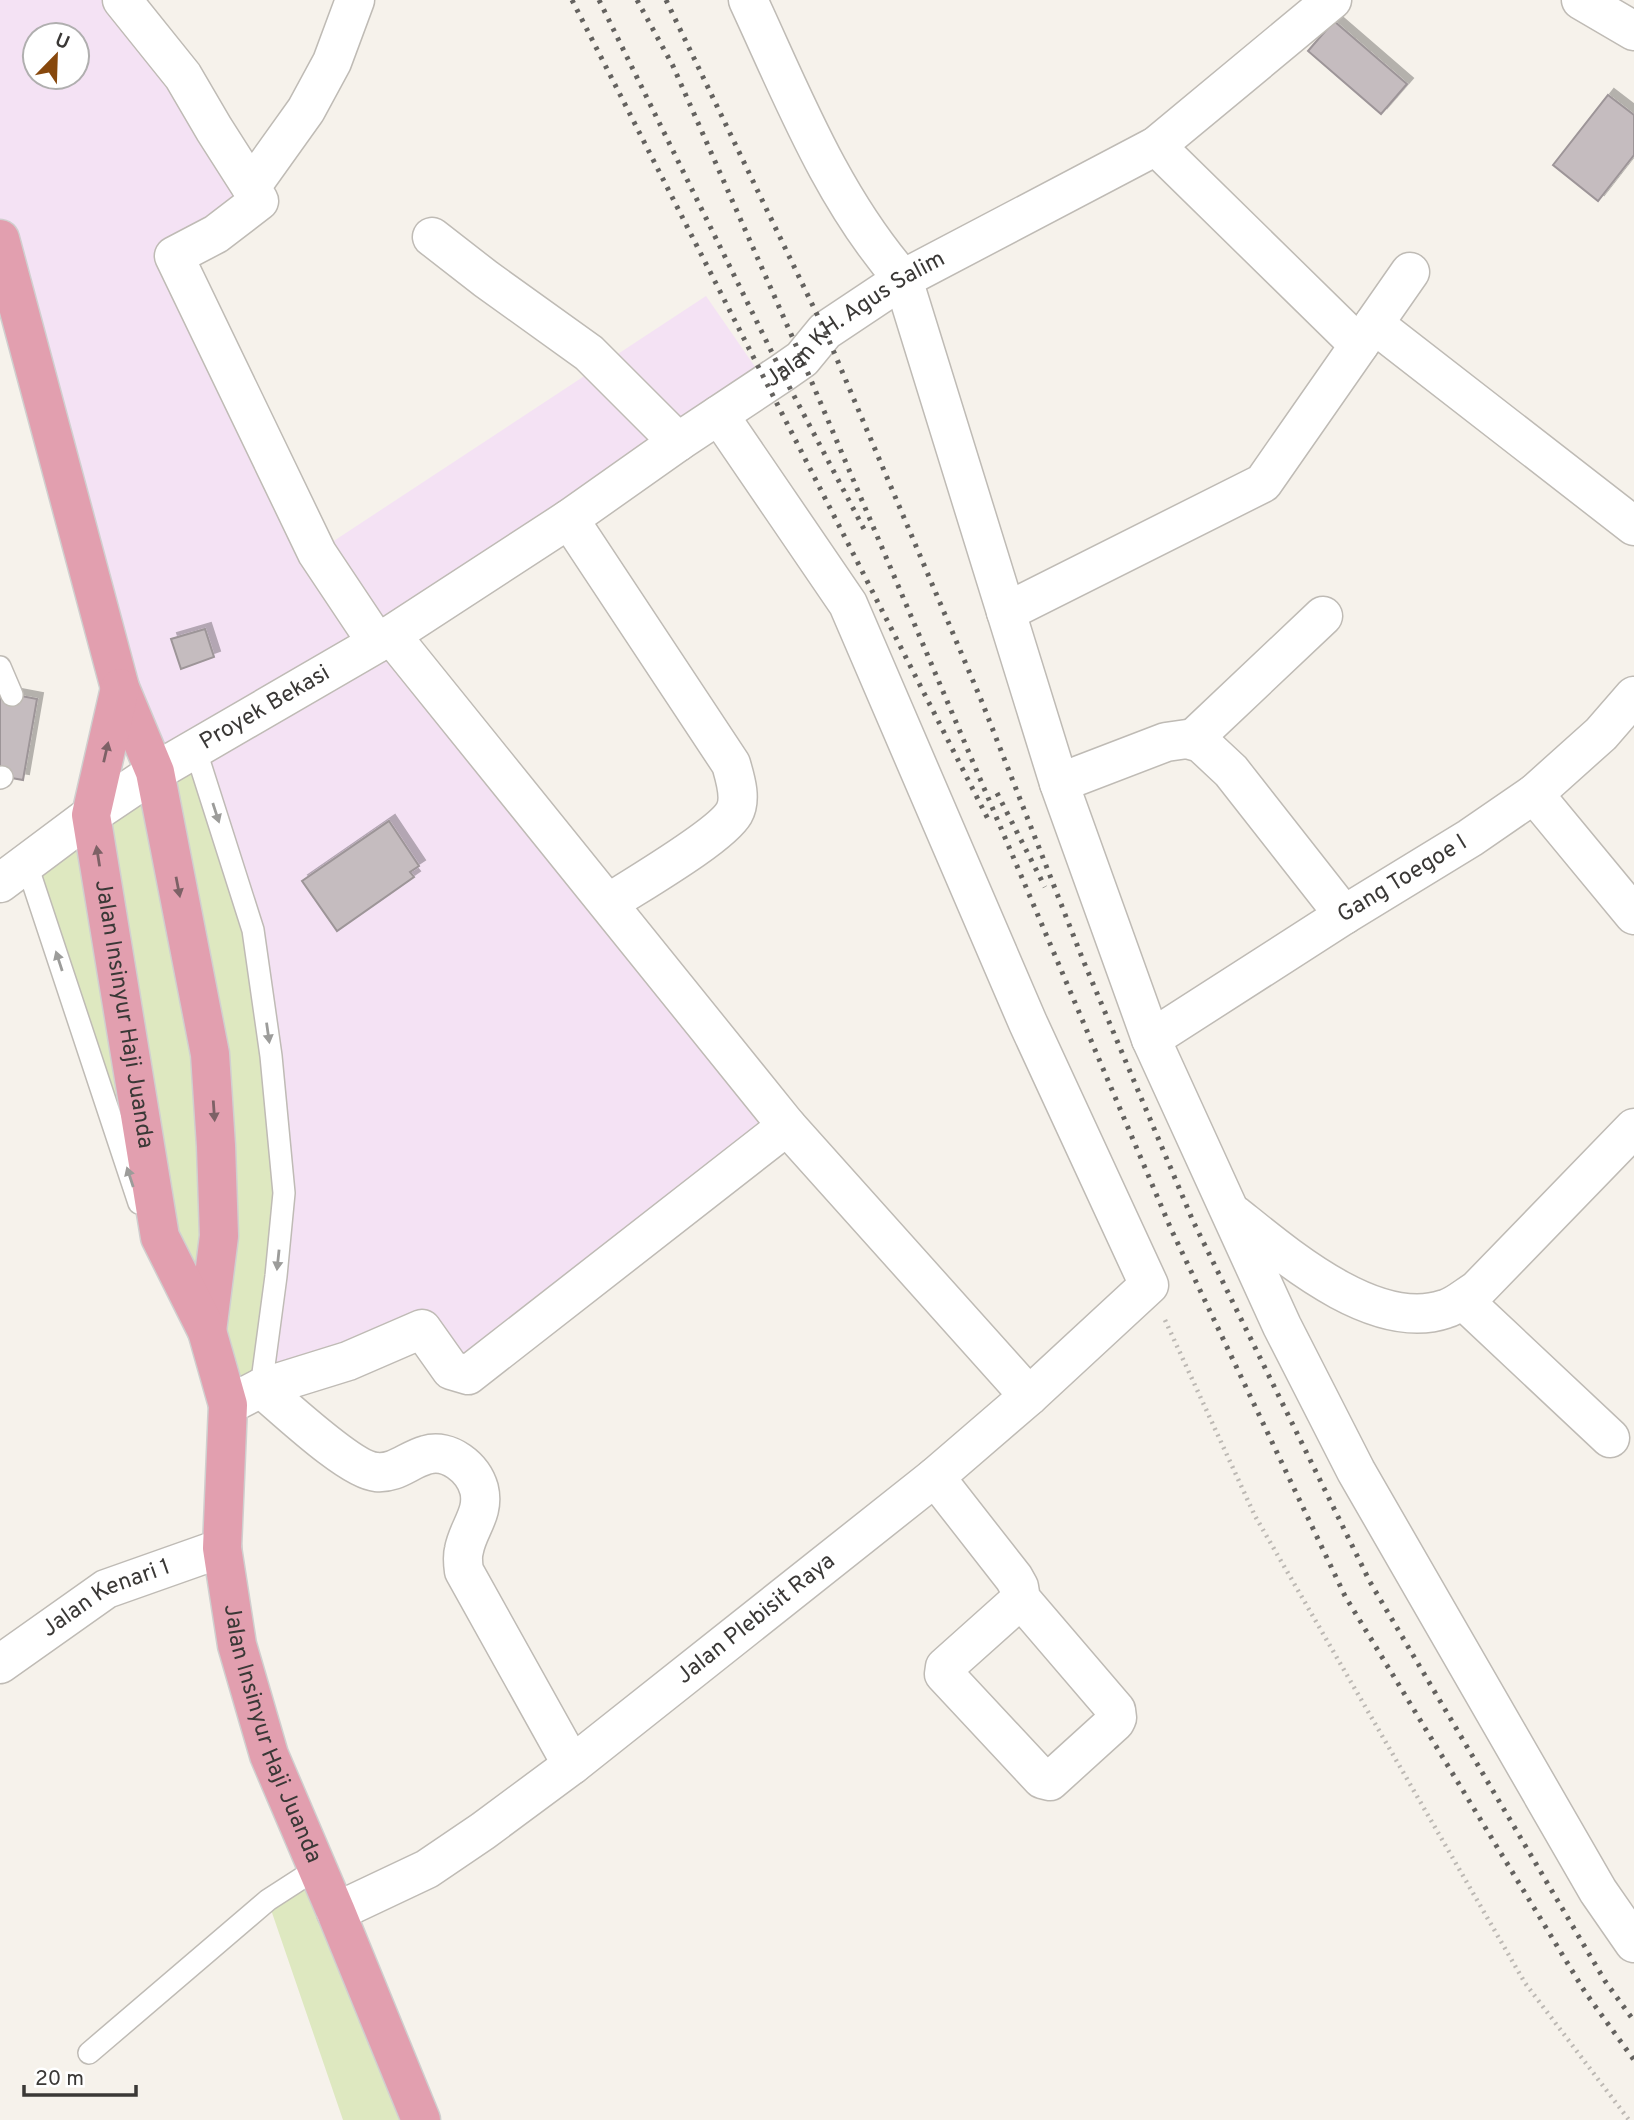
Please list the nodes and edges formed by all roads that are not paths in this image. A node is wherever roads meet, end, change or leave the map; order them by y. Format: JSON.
{"nodes":[{"id":1,"x":122,"y":0,"type":"edge"},
{"id":2,"x":355,"y":0,"type":"edge"},
{"id":3,"x":748,"y":0,"type":"edge"},
{"id":4,"x":1581,"y":0,"type":"edge"},
{"id":5,"x":1314,"y":5,"type":"edge"},
{"id":6,"x":1634,"y":31,"type":"edge"},
{"id":7,"x":1156,"y":146,"type":"junction"},
{"id":8,"x":251,"y":187,"type":"junction"},
{"id":9,"x":432,"y":237,"type":"dead end"},
{"id":10,"x":0,"y":239,"type":"edge"},
{"id":11,"x":1410,"y":272,"type":"dead end"},
{"id":12,"x":903,"y":279,"type":"junction"},
{"id":13,"x":9,"y":305,"type":"edge"},
{"id":14,"x":1366,"y":334,"type":"junction"},
{"id":15,"x":719,"y":415,"type":"junction"},
{"id":16,"x":678,"y":442,"type":"junction"},
{"id":17,"x":569,"y":519,"type":"junction"},
{"id":18,"x":1634,"y":526,"type":"edge"},
{"id":19,"x":1006,"y":612,"type":"junction"},
{"id":20,"x":1323,"y":616,"type":"dead end"},
{"id":21,"x":384,"y":639,"type":"junction"},
{"id":22,"x":0,"y":667,"type":"edge"},
{"id":23,"x":120,"y":688,"type":"junction"},
{"id":24,"x":12,"y":695,"type":"dead end"},
{"id":25,"x":1634,"y":696,"type":"edge"},
{"id":26,"x":1193,"y":739,"type":"junction"},
{"id":27,"x":195,"y":748,"type":"junction"},
{"id":28,"x":155,"y":772,"type":"junction"},
{"id":29,"x":1059,"y":783,"type":"junction"},
{"id":30,"x":1534,"y":794,"type":"junction"},
{"id":31,"x":91,"y":815,"type":"junction"},
{"id":32,"x":13,"y":872,"type":"edge"},
{"id":33,"x":609,"y":903,"type":"junction"},
{"id":34,"x":1344,"y":915,"type":"junction"},
{"id":35,"x":1634,"y":915,"type":"edge"},
{"id":36,"x":1151,"y":1039,"type":"junction"},
{"id":37,"x":787,"y":1126,"type":"junction"},
{"id":38,"x":1634,"y":1128,"type":"edge"},
{"id":39,"x":1231,"y":1213,"type":"junction"},
{"id":40,"x":160,"y":1237,"type":"junction"},
{"id":41,"x":1463,"y":1300,"type":"junction"},
{"id":42,"x":207,"y":1331,"type":"junction"},
{"id":43,"x":244,"y":1396,"type":"junction"},
{"id":44,"x":1029,"y":1396,"type":"junction"},
{"id":45,"x":1610,"y":1438,"type":"dead end"},
{"id":46,"x":935,"y":1477,"type":"junction"},
{"id":47,"x":222,"y":1548,"type":"junction"},
{"id":48,"x":1021,"y":1599,"type":"junction"},
{"id":49,"x":0,"y":1664,"type":"edge"},
{"id":50,"x":572,"y":1765,"type":"junction"},
{"id":51,"x":316,"y":1869,"type":"junction"},
{"id":52,"x":336,"y":1912,"type":"junction"},
{"id":53,"x":1634,"y":1943,"type":"edge"},
{"id":54,"x":89,"y":2053,"type":"dead end"},
{"id":55,"x":421,"y":2120,"type":"edge"}],
"edges":[{"from":1,"to":8,"type":"street"},
{"from":2,"to":8,"type":"street"},
{"from":3,"to":12,"type":"street"},
{"from":4,"to":6,"type":"street"},
{"from":5,"to":7,"type":"street","name":"Jalan KH. Agus Salim"},
{"from":7,"to":12,"type":"street","name":"Jalan KH. Agus Salim"},
{"from":7,"to":14,"type":"street"},
{"from":8,"to":21,"type":"street"},
{"from":9,"to":16,"type":"street"},
{"from":10,"to":13,"type":"main road","name":"Jalan Insinyur Haji Juanda"},
{"from":11,"to":14,"type":"street"},
{"from":12,"to":15,"type":"street","name":"Jalan KH. Agus Salim"},
{"from":12,"to":19,"type":"street"},
{"from":13,"to":23,"type":"main road","name":"Jalan Insinyur Haji Juanda"},
{"from":14,"to":18,"type":"street"},
{"from":14,"to":19,"type":"street"},
{"from":15,"to":16,"type":"street","name":"Jalan KH. Agus Salim"},
{"from":15,"to":44,"type":"street","name":"Jalan Plebisit Raya"},
{"from":16,"to":17,"type":"street","name":"Jalan KH. Agus Salim"},
{"from":17,"to":21,"type":"street","name":"Jalan KH. Agus Salim"},
{"from":17,"to":33,"type":"street"},
{"from":19,"to":29,"type":"street"},
{"from":20,"to":26,"type":"street"},
{"from":21,"to":27,"type":"street","name":"Proyek Bekasi"},
{"from":21,"to":33,"type":"street"},
{"from":22,"to":24,"type":"lane"},
{"from":23,"to":28,"type":"main road","name":"Jalan Insinyur Haji Juanda"},
{"from":31,"to":23,"type":"main road","name":"Jalan Insinyur Haji Juanda","one_way":true},
{"from":25,"to":30,"type":"street","name":"Gang Toegoe I"},
{"from":26,"to":29,"type":"street"},
{"from":26,"to":34,"type":"street"},
{"from":27,"to":28,"type":"street","name":"Proyek Bekasi"},
{"from":27,"to":43,"type":"lane","one_way":true},
{"from":28,"to":31,"type":"street","name":"Proyek Bekasi"},
{"from":28,"to":42,"type":"main road","name":"Jalan Insinyur Haji Juanda","one_way":true},
{"from":29,"to":36,"type":"street"},
{"from":30,"to":34,"type":"street","name":"Gang Toegoe I"},
{"from":30,"to":35,"type":"street"},
{"from":31,"to":32,"type":"street","name":"Proyek Bekasi"},
{"from":40,"to":31,"type":"main road","name":"Jalan Insinyur Haji Juanda","one_way":true},
{"from":40,"to":32,"type":"lane","one_way":true},
{"from":33,"to":37,"type":"street"},
{"from":34,"to":36,"type":"street","name":"Gang Toegoe I"},
{"from":36,"to":39,"type":"street"},
{"from":37,"to":43,"type":"street"},
{"from":37,"to":44,"type":"street"},
{"from":38,"to":41,"type":"street"},
{"from":39,"to":41,"type":"street"},
{"from":39,"to":53,"type":"street"},
{"from":40,"to":42,"type":"main road","name":"Jalan Insinyur Haji Juanda"},
{"from":41,"to":45,"type":"street"},
{"from":42,"to":43,"type":"main road","name":"Jalan Insinyur Haji Juanda"},
{"from":43,"to":47,"type":"main road","name":"Jalan Insinyur Haji Juanda"},
{"from":43,"to":50,"type":"street"},
{"from":44,"to":46,"type":"street","name":"Jalan Plebisit Raya"},
{"from":46,"to":48,"type":"street"},
{"from":46,"to":50,"type":"street","name":"Jalan Plebisit Raya"},
{"from":47,"to":49,"type":"street","name":"Jalan Kenari 1"},
{"from":47,"to":51,"type":"main road","name":"Jalan Insinyur Haji Juanda"},
{"from":48,"to":48,"type":"street"},
{"from":50,"to":52,"type":"street","name":"Jalan Plebisit Raya"},
{"from":51,"to":52,"type":"main road","name":"Jalan Insinyur Haji Juanda"},
{"from":51,"to":54,"type":"lane"},
{"from":52,"to":55,"type":"main road","name":"Jalan Insinyur Haji Juanda"}]}
